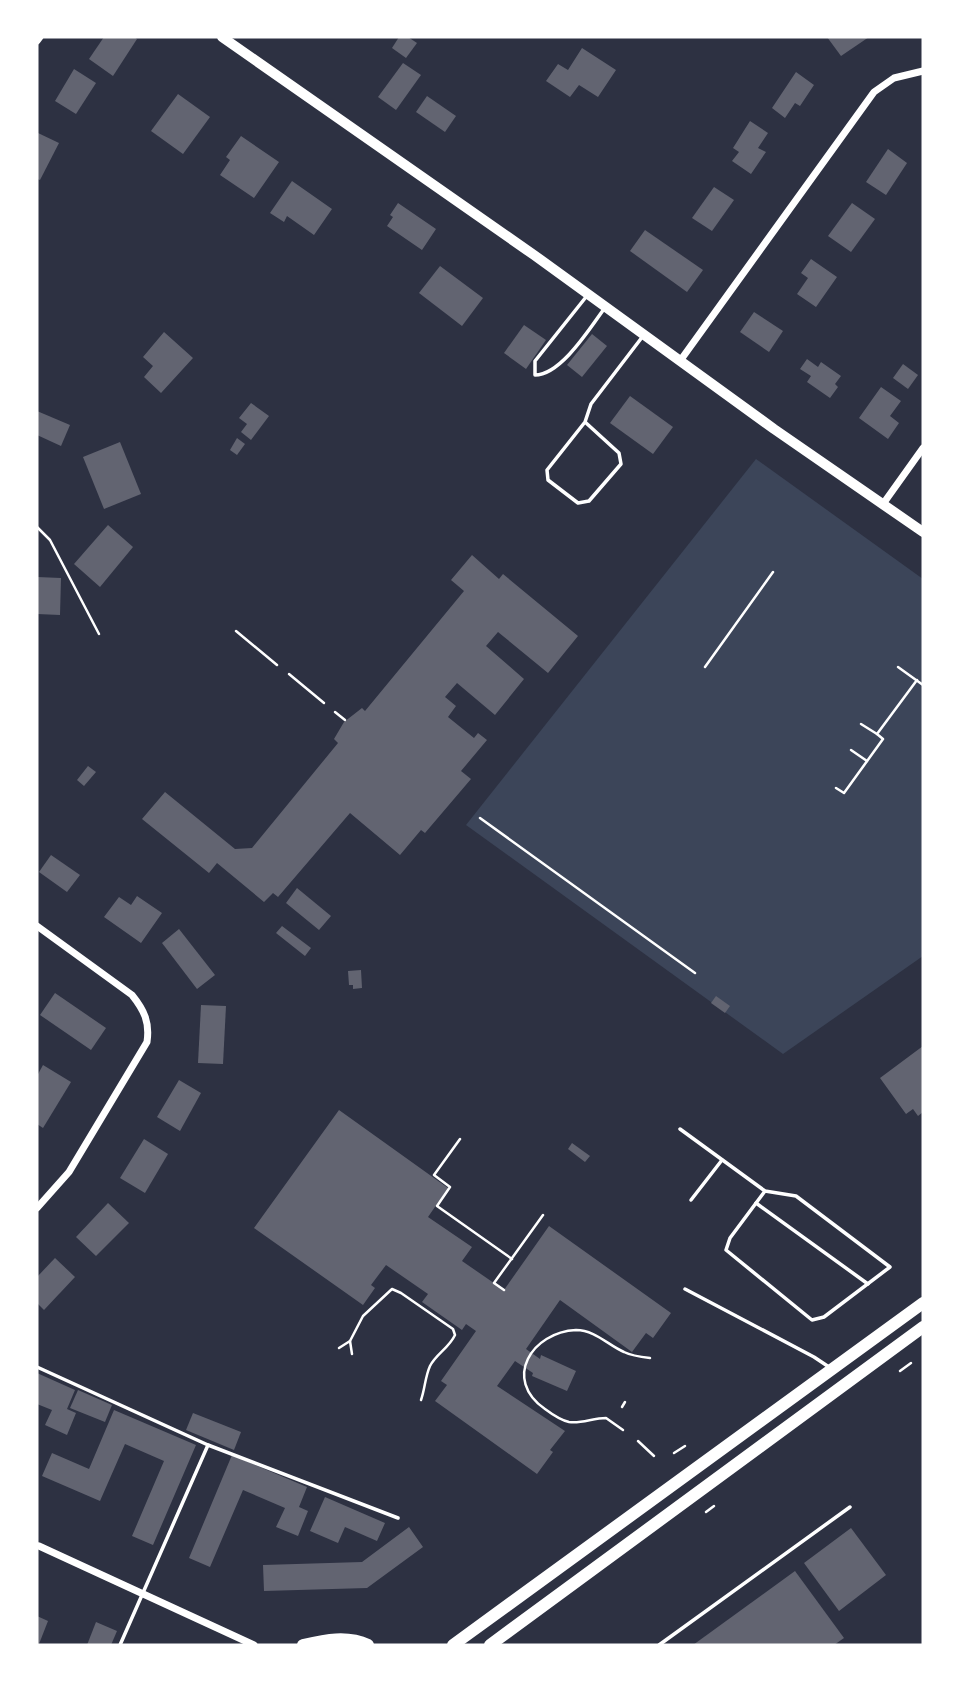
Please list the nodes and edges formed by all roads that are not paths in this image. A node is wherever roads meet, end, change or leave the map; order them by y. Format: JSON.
{"nodes":[{"id":1,"x":40,"y":37,"type":"edge"},
{"id":2,"x":222,"y":37,"type":"edge"},
{"id":3,"x":37,"y":41,"type":"edge"},
{"id":4,"x":923,"y":71,"type":"edge"},
{"id":5,"x":588,"y":294,"type":"junction"},
{"id":6,"x":606,"y":307,"type":"junction"},
{"id":7,"x":644,"y":335,"type":"junction"},
{"id":8,"x":680,"y":361,"type":"junction"},
{"id":9,"x":585,"y":422,"type":"junction"},
{"id":10,"x":923,"y":448,"type":"edge"},
{"id":11,"x":883,"y":504,"type":"junction"},
{"id":12,"x":923,"y":532,"type":"edge"},
{"id":13,"x":37,"y":926,"type":"edge"},
{"id":14,"x":680,"y":1129,"type":"dead end"},
{"id":15,"x":722,"y":1160,"type":"junction"},
{"id":16,"x":765,"y":1191,"type":"junction"},
{"id":17,"x":691,"y":1200,"type":"dead end"},
{"id":18,"x":756,"y":1203,"type":"junction"},
{"id":19,"x":37,"y":1208,"type":"edge"},
{"id":20,"x":868,"y":1284,"type":"junction"},
{"id":21,"x":685,"y":1289,"type":"dead end"},
{"id":22,"x":923,"y":1303,"type":"edge"},
{"id":23,"x":923,"y":1326,"type":"edge"},
{"id":24,"x":37,"y":1367,"type":"edge"},
{"id":25,"x":831,"y":1369,"type":"junction"},
{"id":26,"x":208,"y":1445,"type":"junction"},
{"id":27,"x":850,"y":1507,"type":"dead end"},
{"id":28,"x":398,"y":1518,"type":"dead end"},
{"id":29,"x":39,"y":1546,"type":"dead end"},
{"id":30,"x":141,"y":1593,"type":"junction"},
{"id":31,"x":120,"y":1645,"type":"edge"},
{"id":32,"x":254,"y":1645,"type":"edge"},
{"id":33,"x":303,"y":1645,"type":"edge"},
{"id":34,"x":368,"y":1645,"type":"edge"},
{"id":35,"x":453,"y":1645,"type":"edge"},
{"id":36,"x":490,"y":1645,"type":"edge"},
{"id":37,"x":659,"y":1645,"type":"edge"}],
"edges":[{"from":1,"to":3,"type":"street"},
{"from":2,"to":5,"type":"main road"},
{"from":4,"to":8,"type":"street"},
{"from":5,"to":6,"type":"main road"},
{"from":5,"to":6,"type":"lane"},
{"from":6,"to":7,"type":"main road"},
{"from":7,"to":8,"type":"main road"},
{"from":7,"to":9,"type":"lane"},
{"from":8,"to":11,"type":"main road"},
{"from":9,"to":9,"type":"lane"},
{"from":10,"to":11,"type":"street"},
{"from":11,"to":12,"type":"main road"},
{"from":13,"to":19,"type":"street"},
{"from":14,"to":15,"type":"lane"},
{"from":15,"to":16,"type":"lane"},
{"from":15,"to":17,"type":"lane"},
{"from":16,"to":18,"type":"lane"},
{"from":16,"to":20,"type":"lane"},
{"from":18,"to":20,"type":"lane"},
{"from":18,"to":20,"type":"lane"},
{"from":21,"to":25,"type":"lane"},
{"from":22,"to":25,"type":"main road"},
{"from":23,"to":36,"type":"main road"},
{"from":24,"to":26,"type":"lane"},
{"from":25,"to":35,"type":"main road"},
{"from":26,"to":28,"type":"lane"},
{"from":26,"to":30,"type":"lane"},
{"from":27,"to":37,"type":"lane"},
{"from":29,"to":30,"type":"street"},
{"from":30,"to":31,"type":"lane"},
{"from":30,"to":32,"type":"street"},
{"from":33,"to":34,"type":"main road"}]}
